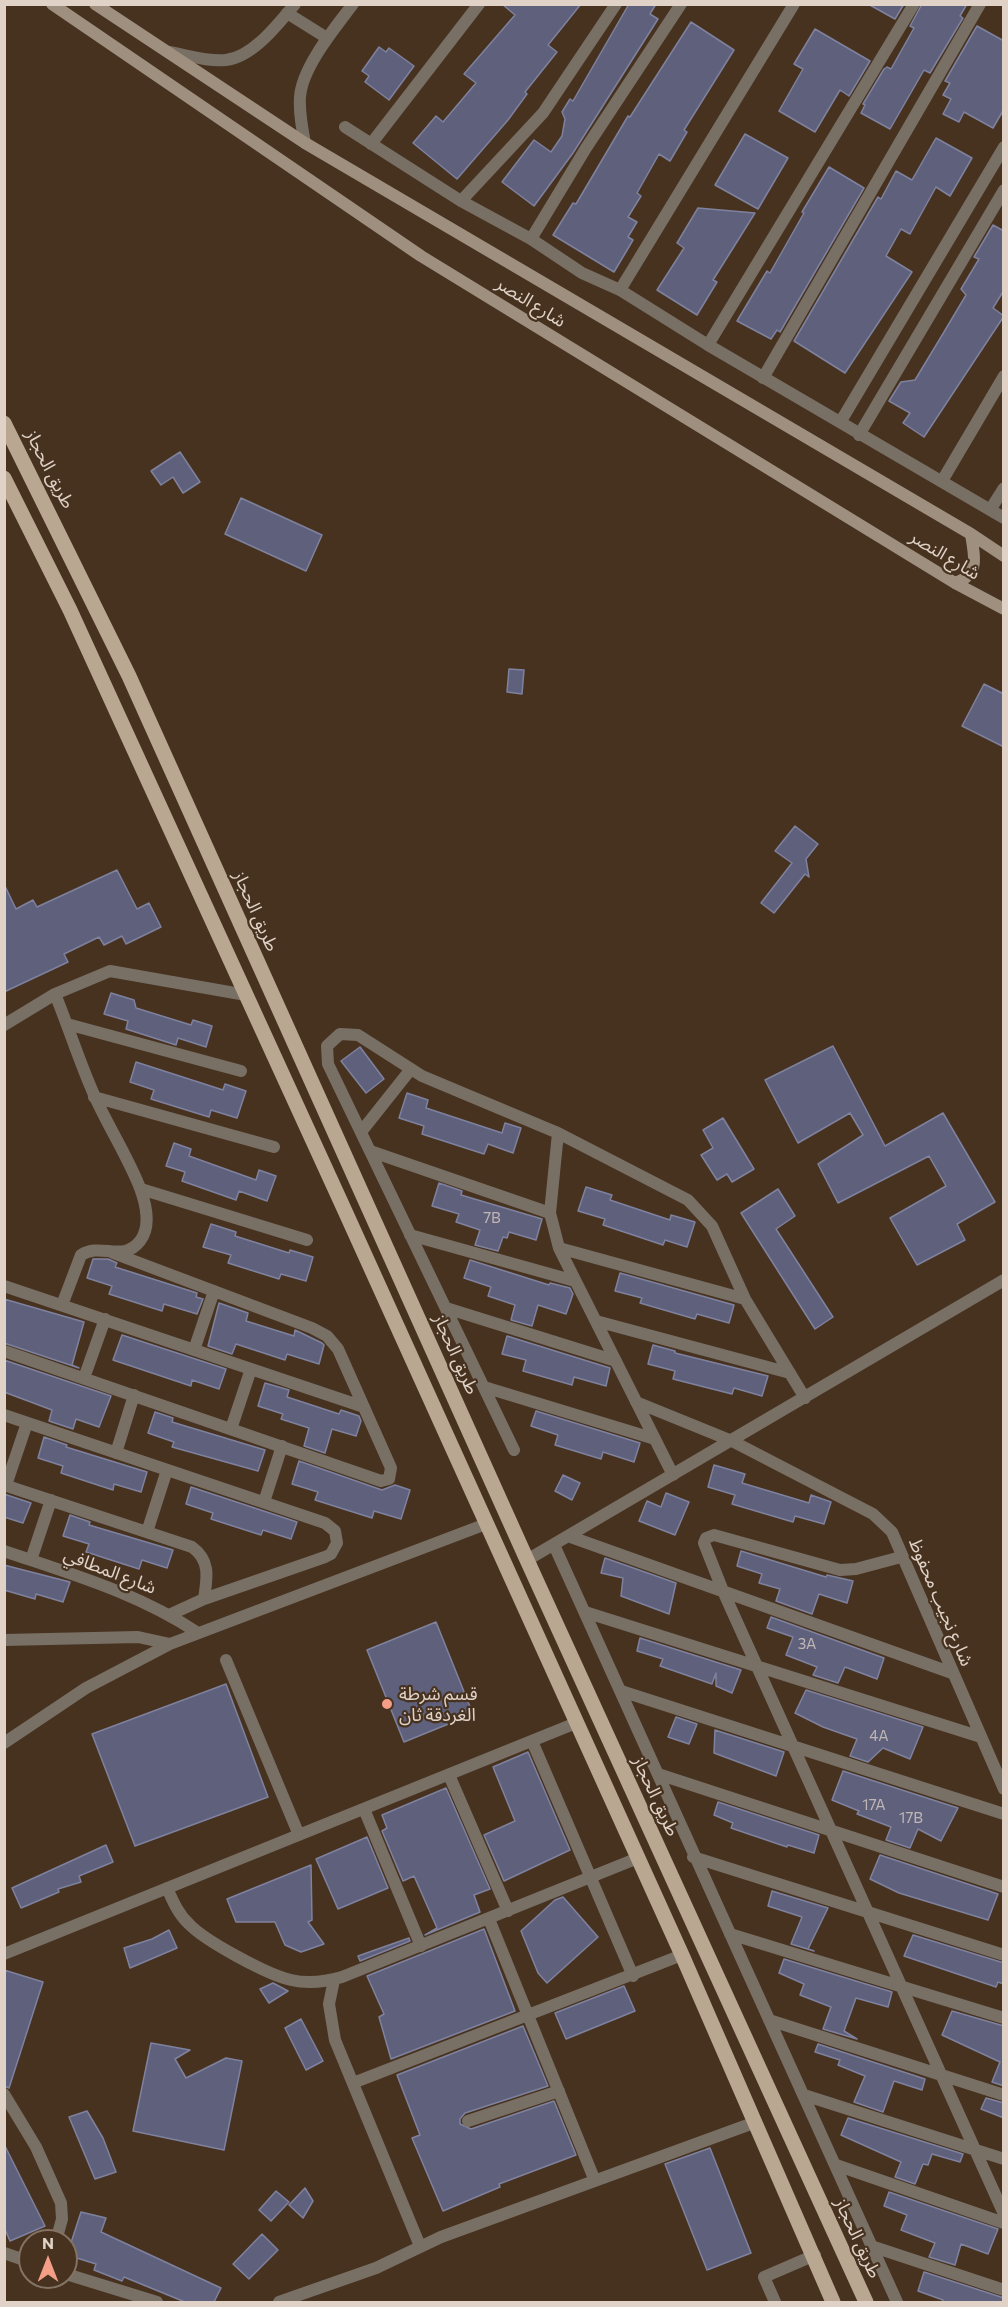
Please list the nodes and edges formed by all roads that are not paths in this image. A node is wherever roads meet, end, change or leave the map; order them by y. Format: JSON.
{"nodes":[{"id":1,"x":52,"y":4,"type":"edge"},
{"id":2,"x":95,"y":4,"type":"edge"},
{"id":3,"x":353,"y":4,"type":"edge"},
{"id":4,"x":479,"y":4,"type":"edge"},
{"id":5,"x":616,"y":4,"type":"edge"},
{"id":6,"x":681,"y":4,"type":"edge"},
{"id":7,"x":794,"y":4,"type":"edge"},
{"id":8,"x":914,"y":4,"type":"edge"},
{"id":9,"x":981,"y":4,"type":"edge"},
{"id":10,"x":291,"y":9,"type":"edge"},
{"id":11,"x":327,"y":38,"type":"junction"},
{"id":12,"x":169,"y":52,"type":"junction"},
{"id":13,"x":345,"y":127,"type":"dead end"},
{"id":14,"x":305,"y":143,"type":"junction"},
{"id":15,"x":371,"y":144,"type":"junction"},
{"id":16,"x":1004,"y":147,"type":"edge"},
{"id":17,"x":1004,"y":190,"type":"edge"},
{"id":18,"x":461,"y":201,"type":"junction"},
{"id":19,"x":531,"y":239,"type":"junction"},
{"id":20,"x":927,"y":278,"type":"junction"},
{"id":21,"x":947,"y":287,"type":"junction"},
{"id":22,"x":620,"y":290,"type":"junction"},
{"id":23,"x":708,"y":345,"type":"junction"},
{"id":24,"x":1004,"y":376,"type":"edge"},
{"id":25,"x":763,"y":378,"type":"junction"},
{"id":26,"x":841,"y":421,"type":"junction"},
{"id":27,"x":4,"y":423,"type":"edge"},
{"id":28,"x":859,"y":435,"type":"junction"},
{"id":29,"x":4,"y":478,"type":"edge"},
{"id":30,"x":942,"y":481,"type":"junction"},
{"id":31,"x":1004,"y":488,"type":"edge"},
{"id":32,"x":990,"y":510,"type":"junction"},
{"id":33,"x":1004,"y":518,"type":"edge"},
{"id":34,"x":971,"y":534,"type":"junction"},
{"id":35,"x":1004,"y":556,"type":"edge"},
{"id":36,"x":955,"y":583,"type":"junction"},
{"id":37,"x":1004,"y":609,"type":"edge"},
{"id":38,"x":55,"y":994,"type":"junction"},
{"id":39,"x":246,"y":995,"type":"junction"},
{"id":40,"x":67,"y":1024,"type":"junction"},
{"id":41,"x":4,"y":1025,"type":"edge"},
{"id":42,"x":411,"y":1069,"type":"junction"},
{"id":43,"x":242,"y":1071,"type":"dead end"},
{"id":44,"x":94,"y":1097,"type":"junction"},
{"id":45,"x":361,"y":1132,"type":"junction"},
{"id":46,"x":558,"y":1133,"type":"junction"},
{"id":47,"x":274,"y":1147,"type":"dead end"},
{"id":48,"x":370,"y":1151,"type":"junction"},
{"id":49,"x":141,"y":1190,"type":"junction"},
{"id":50,"x":550,"y":1213,"type":"junction"},
{"id":51,"x":410,"y":1235,"type":"junction"},
{"id":52,"x":307,"y":1240,"type":"dead end"},
{"id":53,"x":559,"y":1248,"type":"junction"},
{"id":54,"x":113,"y":1253,"type":"junction"},
{"id":55,"x":1004,"y":1280,"type":"edge"},
{"id":56,"x":575,"y":1281,"type":"junction"},
{"id":57,"x":4,"y":1286,"type":"edge"},
{"id":58,"x":214,"y":1291,"type":"junction"},
{"id":59,"x":745,"y":1299,"type":"junction"},
{"id":60,"x":62,"y":1305,"type":"junction"},
{"id":61,"x":446,"y":1308,"type":"junction"},
{"id":62,"x":105,"y":1319,"type":"junction"},
{"id":63,"x":596,"y":1321,"type":"junction"},
{"id":64,"x":194,"y":1350,"type":"junction"},
{"id":65,"x":4,"y":1351,"type":"edge"},
{"id":66,"x":616,"y":1361,"type":"junction"},
{"id":67,"x":251,"y":1369,"type":"junction"},
{"id":68,"x":790,"y":1373,"type":"junction"},
{"id":69,"x":84,"y":1378,"type":"junction"},
{"id":70,"x":484,"y":1387,"type":"junction"},
{"id":71,"x":134,"y":1395,"type":"junction"},
{"id":72,"x":806,"y":1398,"type":"junction"},
{"id":73,"x":636,"y":1402,"type":"junction"},
{"id":74,"x":364,"y":1407,"type":"junction"},
{"id":75,"x":4,"y":1415,"type":"edge"},
{"id":76,"x":27,"y":1423,"type":"junction"},
{"id":77,"x":231,"y":1429,"type":"junction"},
{"id":78,"x":655,"y":1439,"type":"junction"},
{"id":79,"x":732,"y":1441,"type":"junction"},
{"id":80,"x":282,"y":1446,"type":"junction"},
{"id":81,"x":514,"y":1450,"type":"dead end"},
{"id":82,"x":116,"y":1453,"type":"junction"},
{"id":83,"x":168,"y":1470,"type":"junction"},
{"id":84,"x":674,"y":1475,"type":"junction"},
{"id":85,"x":5,"y":1485,"type":"edge"},
{"id":86,"x":51,"y":1500,"type":"junction"},
{"id":87,"x":264,"y":1502,"type":"junction"},
{"id":88,"x":486,"y":1524,"type":"junction"},
{"id":89,"x":147,"y":1532,"type":"junction"},
{"id":90,"x":568,"y":1536,"type":"junction"},
{"id":91,"x":554,"y":1545,"type":"junction"},
{"id":92,"x":4,"y":1551,"type":"edge"},
{"id":93,"x":901,"y":1557,"type":"junction"},
{"id":94,"x":31,"y":1560,"type":"junction"},
{"id":95,"x":527,"y":1560,"type":"junction"},
{"id":96,"x":723,"y":1591,"type":"junction"},
{"id":97,"x":204,"y":1599,"type":"junction"},
{"id":98,"x":585,"y":1612,"type":"junction"},
{"id":99,"x":169,"y":1615,"type":"junction"},
{"id":100,"x":198,"y":1633,"type":"junction"},
{"id":101,"x":4,"y":1640,"type":"edge"},
{"id":102,"x":170,"y":1644,"type":"junction"},
{"id":103,"x":226,"y":1660,"type":"dead end"},
{"id":104,"x":757,"y":1667,"type":"junction"},
{"id":105,"x":952,"y":1672,"type":"junction"},
{"id":106,"x":621,"y":1691,"type":"junction"},
{"id":107,"x":576,"y":1723,"type":"junction"},
{"id":108,"x":981,"y":1737,"type":"junction"},
{"id":109,"x":532,"y":1741,"type":"junction"},
{"id":110,"x":4,"y":1743,"type":"edge"},
{"id":111,"x":793,"y":1746,"type":"junction"},
{"id":112,"x":658,"y":1774,"type":"junction"},
{"id":113,"x":449,"y":1775,"type":"junction"},
{"id":114,"x":1004,"y":1789,"type":"edge"},
{"id":115,"x":364,"y":1809,"type":"junction"},
{"id":116,"x":1004,"y":1814,"type":"edge"},
{"id":117,"x":831,"y":1831,"type":"junction"},
{"id":118,"x":299,"y":1835,"type":"junction"},
{"id":119,"x":693,"y":1857,"type":"junction"},
{"id":120,"x":639,"y":1858,"type":"junction"},
{"id":121,"x":591,"y":1877,"type":"junction"},
{"id":122,"x":1004,"y":1887,"type":"edge"},
{"id":123,"x":167,"y":1888,"type":"junction"},
{"id":124,"x":508,"y":1911,"type":"junction"},
{"id":125,"x":867,"y":1911,"type":"junction"},
{"id":126,"x":489,"y":1918,"type":"junction"},
{"id":127,"x":730,"y":1934,"type":"junction"},
{"id":128,"x":422,"y":1946,"type":"junction"},
{"id":129,"x":4,"y":1954,"type":"edge"},
{"id":130,"x":682,"y":1955,"type":"junction"},
{"id":131,"x":1004,"y":1955,"type":"edge"},
{"id":132,"x":633,"y":1976,"type":"junction"},
{"id":133,"x":334,"y":1980,"type":"junction"},
{"id":134,"x":902,"y":1988,"type":"junction"},
{"id":135,"x":528,"y":2016,"type":"junction"},
{"id":136,"x":1004,"y":2018,"type":"edge"},
{"id":137,"x":769,"y":2020,"type":"junction"},
{"id":138,"x":941,"y":2075,"type":"junction"},
{"id":139,"x":353,"y":2084,"type":"junction"},
{"id":140,"x":559,"y":2091,"type":"junction"},
{"id":141,"x":4,"y":2094,"type":"edge"},
{"id":142,"x":804,"y":2095,"type":"junction"},
{"id":143,"x":1004,"y":2095,"type":"edge"},
{"id":144,"x":468,"y":2121,"type":"dead end"},
{"id":145,"x":756,"y":2122,"type":"junction"},
{"id":146,"x":975,"y":2150,"type":"junction"},
{"id":147,"x":1004,"y":2159,"type":"edge"},
{"id":148,"x":836,"y":2165,"type":"junction"},
{"id":149,"x":595,"y":2181,"type":"junction"},
{"id":150,"x":1004,"y":2214,"type":"edge"},
{"id":151,"x":1004,"y":2223,"type":"edge"},
{"id":152,"x":59,"y":2229,"type":"edge"},
{"id":153,"x":420,"y":2246,"type":"junction"},
{"id":154,"x":871,"y":2246,"type":"junction"},
{"id":155,"x":815,"y":2255,"type":"junction"},
{"id":156,"x":78,"y":2278,"type":"edge"},
{"id":157,"x":1004,"y":2290,"type":"edge"},
{"id":158,"x":157,"y":2302,"type":"edge"},
{"id":159,"x":279,"y":2302,"type":"edge"},
{"id":160,"x":775,"y":2302,"type":"edge"},
{"id":161,"x":833,"y":2302,"type":"edge"},
{"id":162,"x":866,"y":2302,"type":"edge"},
{"id":163,"x":897,"y":2302,"type":"edge"}],
"edges":[{"from":1,"to":36,"type":"main road","name":"شارع النصر"},
{"from":2,"to":12,"type":"main road","name":"شارع النصر"},
{"from":3,"to":11,"type":"street"},
{"from":4,"to":15,"type":"street"},
{"from":5,"to":18,"type":"street"},
{"from":6,"to":19,"type":"street"},
{"from":7,"to":22,"type":"street"},
{"from":8,"to":23,"type":"street"},
{"from":9,"to":25,"type":"street"},
{"from":10,"to":11,"type":"street"},
{"from":10,"to":12,"type":"street"},
{"from":11,"to":14,"type":"street"},
{"from":12,"to":14,"type":"main road","name":"شارع النصر"},
{"from":13,"to":15,"type":"street"},
{"from":14,"to":34,"type":"main road","name":"شارع النصر"},
{"from":15,"to":18,"type":"street"},
{"from":16,"to":20,"type":"street"},
{"from":17,"to":21,"type":"street"},
{"from":18,"to":19,"type":"street"},
{"from":19,"to":22,"type":"street"},
{"from":20,"to":21,"type":"street"},
{"from":20,"to":26,"type":"street"},
{"from":21,"to":28,"type":"street"},
{"from":22,"to":23,"type":"street"},
{"from":23,"to":25,"type":"street"},
{"from":24,"to":30,"type":"street"},
{"from":25,"to":26,"type":"street"},
{"from":26,"to":28,"type":"street"},
{"from":27,"to":95,"type":"main road","name":"طريق الحجاز"},
{"from":28,"to":30,"type":"street"},
{"from":29,"to":39,"type":"main road"},
{"from":30,"to":32,"type":"street"},
{"from":31,"to":32,"type":"street"},
{"from":32,"to":33,"type":"street"},
{"from":34,"to":35,"type":"main road","name":"شارع النصر"},
{"from":34,"to":36,"type":"main road"},
{"from":36,"to":37,"type":"main road","name":"شارع النصر"},
{"from":38,"to":39,"type":"street"},
{"from":38,"to":40,"type":"street"},
{"from":38,"to":41,"type":"street"},
{"from":39,"to":88,"type":"main road"},
{"from":40,"to":43,"type":"street"},
{"from":40,"to":44,"type":"street"},
{"from":42,"to":45,"type":"street"},
{"from":42,"to":45,"type":"street"},
{"from":42,"to":46,"type":"street"},
{"from":44,"to":47,"type":"street"},
{"from":44,"to":49,"type":"street"},
{"from":45,"to":48,"type":"street"},
{"from":46,"to":50,"type":"street"},
{"from":46,"to":59,"type":"street"},
{"from":48,"to":50,"type":"street"},
{"from":48,"to":51,"type":"street"},
{"from":49,"to":52,"type":"street"},
{"from":49,"to":54,"type":"street"},
{"from":50,"to":53,"type":"street"},
{"from":51,"to":56,"type":"street"},
{"from":51,"to":61,"type":"street"},
{"from":53,"to":56,"type":"street"},
{"from":53,"to":59,"type":"street"},
{"from":54,"to":58,"type":"street"},
{"from":54,"to":60,"type":"street"},
{"from":55,"to":72,"type":"street"},
{"from":56,"to":63,"type":"street"},
{"from":57,"to":60,"type":"street"},
{"from":58,"to":64,"type":"street"},
{"from":58,"to":74,"type":"street"},
{"from":59,"to":68,"type":"street"},
{"from":60,"to":62,"type":"street"},
{"from":61,"to":66,"type":"street"},
{"from":61,"to":70,"type":"street"},
{"from":62,"to":64,"type":"street"},
{"from":62,"to":69,"type":"street"},
{"from":63,"to":66,"type":"street"},
{"from":63,"to":68,"type":"street"},
{"from":64,"to":67,"type":"street"},
{"from":65,"to":69,"type":"street"},
{"from":66,"to":73,"type":"street"},
{"from":67,"to":74,"type":"street"},
{"from":67,"to":77,"type":"street"},
{"from":68,"to":72,"type":"street"},
{"from":69,"to":71,"type":"street"},
{"from":70,"to":78,"type":"street"},
{"from":70,"to":81,"type":"street"},
{"from":71,"to":77,"type":"street"},
{"from":71,"to":82,"type":"street"},
{"from":72,"to":79,"type":"street"},
{"from":73,"to":78,"type":"street"},
{"from":73,"to":79,"type":"street","name":"شارع نجيب محفوظ"},
{"from":74,"to":80,"type":"street"},
{"from":75,"to":76,"type":"street"},
{"from":76,"to":82,"type":"street"},
{"from":76,"to":85,"type":"street"},
{"from":77,"to":80,"type":"street"},
{"from":78,"to":84,"type":"street"},
{"from":79,"to":84,"type":"street"},
{"from":79,"to":93,"type":"street","name":"شارع نجيب محفوظ"},
{"from":80,"to":87,"type":"street"},
{"from":82,"to":83,"type":"street"},
{"from":83,"to":87,"type":"street"},
{"from":83,"to":89,"type":"street"},
{"from":84,"to":90,"type":"street"},
{"from":85,"to":86,"type":"street"},
{"from":86,"to":89,"type":"street"},
{"from":86,"to":94,"type":"street"},
{"from":87,"to":97,"type":"street"},
{"from":88,"to":100,"type":"street"},
{"from":88,"to":107,"type":"main road"},
{"from":89,"to":97,"type":"street"},
{"from":90,"to":91,"type":"street"},
{"from":90,"to":96,"type":"street"},
{"from":91,"to":95,"type":"street"},
{"from":91,"to":98,"type":"street"},
{"from":92,"to":94,"type":"street","name":"شارع المطافي"},
{"from":93,"to":96,"type":"street"},
{"from":93,"to":105,"type":"street","name":"شارع نجيب محفوظ"},
{"from":94,"to":99,"type":"street","name":"شارع المطافي"},
{"from":95,"to":162,"type":"main road","name":"طريق الحجاز"},
{"from":96,"to":104,"type":"street"},
{"from":96,"to":105,"type":"street"},
{"from":97,"to":99,"type":"street"},
{"from":98,"to":104,"type":"street"},
{"from":98,"to":106,"type":"street"},
{"from":99,"to":100,"type":"street","name":"شارع المطافي"},
{"from":100,"to":102,"type":"street"},
{"from":101,"to":102,"type":"street"},
{"from":102,"to":110,"type":"street"},
{"from":103,"to":118,"type":"street"},
{"from":104,"to":108,"type":"street"},
{"from":104,"to":111,"type":"street"},
{"from":105,"to":108,"type":"street","name":"شارع نجيب محفوظ"},
{"from":106,"to":111,"type":"street"},
{"from":106,"to":112,"type":"street"},
{"from":107,"to":109,"type":"street"},
{"from":107,"to":120,"type":"main road"},
{"from":108,"to":114,"type":"street","name":"شارع نجيب محفوظ"},
{"from":109,"to":113,"type":"street"},
{"from":109,"to":121,"type":"street"},
{"from":111,"to":116,"type":"street"},
{"from":111,"to":117,"type":"street"},
{"from":112,"to":117,"type":"street"},
{"from":112,"to":119,"type":"street"},
{"from":113,"to":115,"type":"street"},
{"from":113,"to":124,"type":"street"},
{"from":115,"to":118,"type":"street"},
{"from":115,"to":128,"type":"street"},
{"from":117,"to":122,"type":"street"},
{"from":117,"to":125,"type":"street"},
{"from":118,"to":123,"type":"street"},
{"from":119,"to":125,"type":"street"},
{"from":119,"to":127,"type":"street"},
{"from":120,"to":121,"type":"street"},
{"from":120,"to":130,"type":"main road"},
{"from":121,"to":124,"type":"street"},
{"from":121,"to":132,"type":"street"},
{"from":123,"to":129,"type":"street"},
{"from":123,"to":133,"type":"street"},
{"from":124,"to":126,"type":"street"},
{"from":125,"to":131,"type":"street"},
{"from":125,"to":134,"type":"street"},
{"from":126,"to":128,"type":"street"},
{"from":126,"to":135,"type":"street"},
{"from":127,"to":134,"type":"street"},
{"from":127,"to":137,"type":"street"},
{"from":128,"to":133,"type":"street"},
{"from":130,"to":132,"type":"street"},
{"from":130,"to":145,"type":"main road"},
{"from":132,"to":135,"type":"street"},
{"from":133,"to":139,"type":"street"},
{"from":134,"to":136,"type":"street"},
{"from":134,"to":138,"type":"street"},
{"from":135,"to":139,"type":"street"},
{"from":135,"to":140,"type":"street"},
{"from":137,"to":138,"type":"street"},
{"from":137,"to":142,"type":"street"},
{"from":138,"to":143,"type":"street"},
{"from":138,"to":146,"type":"street"},
{"from":139,"to":153,"type":"street"},
{"from":140,"to":144,"type":"street"},
{"from":140,"to":149,"type":"street"},
{"from":141,"to":152,"type":"street"},
{"from":142,"to":146,"type":"street"},
{"from":142,"to":148,"type":"street"},
{"from":145,"to":149,"type":"street"},
{"from":145,"to":155,"type":"main road"},
{"from":146,"to":147,"type":"street"},
{"from":146,"to":150,"type":"street"},
{"from":148,"to":151,"type":"street"},
{"from":148,"to":154,"type":"street"},
{"from":149,"to":153,"type":"street"},
{"from":153,"to":159,"type":"street"},
{"from":154,"to":157,"type":"street"},
{"from":154,"to":163,"type":"street"},
{"from":155,"to":160,"type":"street"},
{"from":155,"to":161,"type":"main road"},
{"from":156,"to":158,"type":"street"}]}
